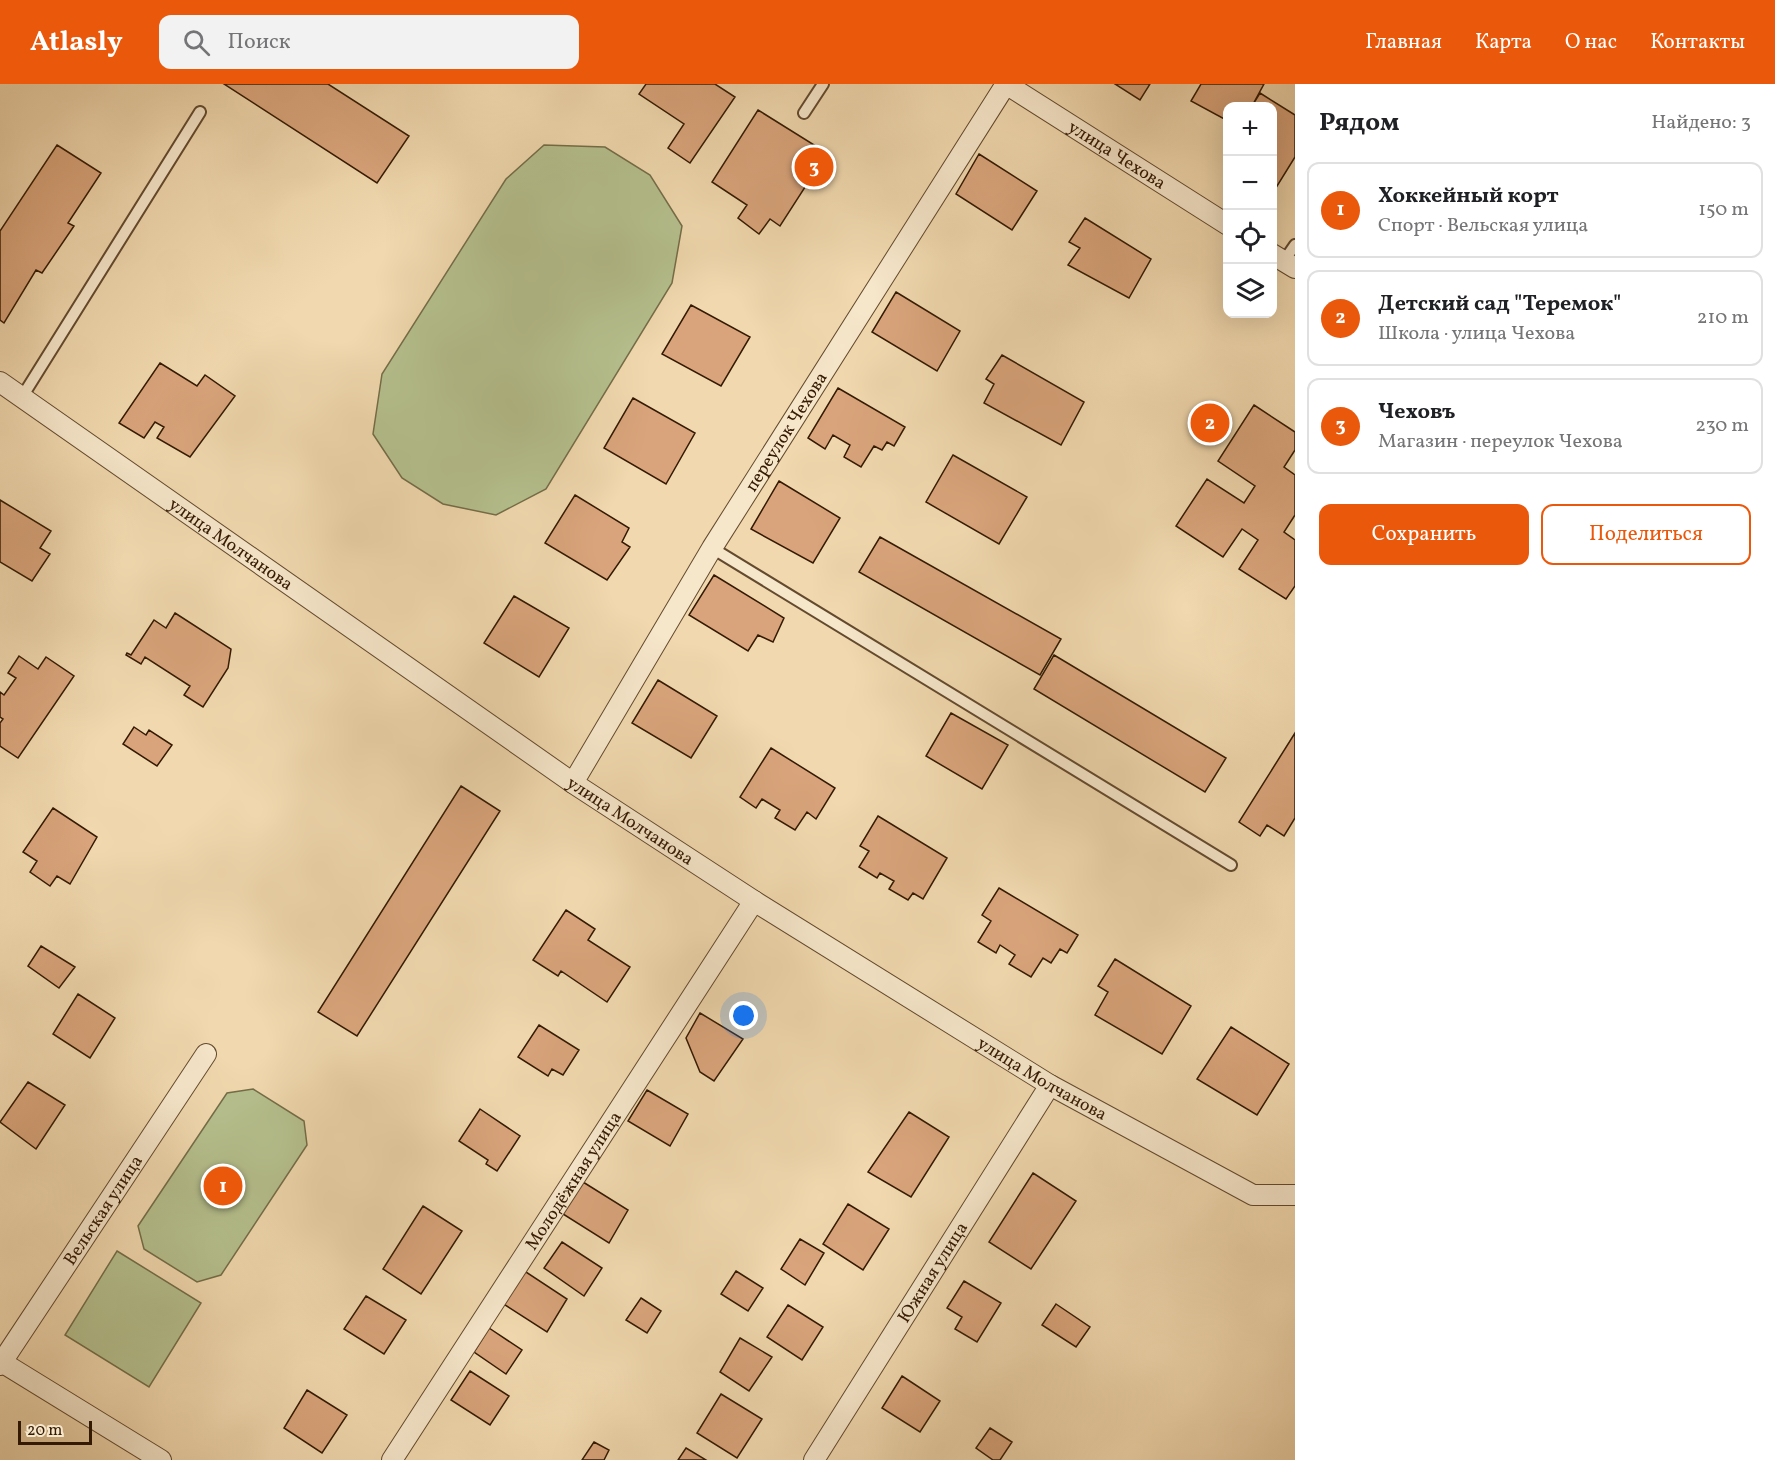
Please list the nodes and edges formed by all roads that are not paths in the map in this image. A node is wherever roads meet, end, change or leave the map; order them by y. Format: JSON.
{"nodes":[{"id":1,"x":823,"y":84,"type":"edge"},
{"id":2,"x":1006,"y":84,"type":"edge"},
{"id":3,"x":200,"y":112,"type":"dead end"},
{"id":4,"x":804,"y":113,"type":"dead end"},
{"id":5,"x":1223,"y":222,"type":"edge"},
{"id":6,"x":1295,"y":244,"type":"edge"},
{"id":7,"x":1284,"y":261,"type":"edge"},
{"id":8,"x":0,"y":382,"type":"edge"},
{"id":9,"x":22,"y":397,"type":"junction"},
{"id":10,"x":712,"y":548,"type":"junction"},
{"id":11,"x":573,"y":783,"type":"junction"},
{"id":12,"x":1231,"y":865,"type":"dead end"},
{"id":13,"x":754,"y":901,"type":"junction"},
{"id":14,"x":206,"y":1054,"type":"dead end"},
{"id":15,"x":1050,"y":1085,"type":"junction"},
{"id":16,"x":1295,"y":1195,"type":"edge"},
{"id":17,"x":1,"y":1363,"type":"edge"},
{"id":18,"x":161,"y":1460,"type":"edge"},
{"id":19,"x":392,"y":1460,"type":"edge"},
{"id":20,"x":814,"y":1460,"type":"edge"}],
"edges":[{"from":1,"to":4,"type":"lane"},
{"from":2,"to":5,"type":"street","name":"улица Чехова"},
{"from":2,"to":10,"type":"street","name":"переулок Чехова"},
{"from":3,"to":9,"type":"lane"},
{"from":6,"to":7,"type":"lane"},
{"from":8,"to":9,"type":"street","name":"улица Молчанова"},
{"from":9,"to":11,"type":"street","name":"улица Молчанова"},
{"from":10,"to":11,"type":"street","name":"переулок Чехова"},
{"from":10,"to":12,"type":"lane"},
{"from":11,"to":13,"type":"street","name":"улица Молчанова"},
{"from":13,"to":15,"type":"street","name":"улица Молчанова"},
{"from":13,"to":19,"type":"street","name":"Молодёжная улица"},
{"from":14,"to":17,"type":"street","name":"Вельская улица"},
{"from":15,"to":16,"type":"street","name":"улица Молчанова"},
{"from":15,"to":20,"type":"street","name":"Южная улица"},
{"from":17,"to":18,"type":"street"}]}
